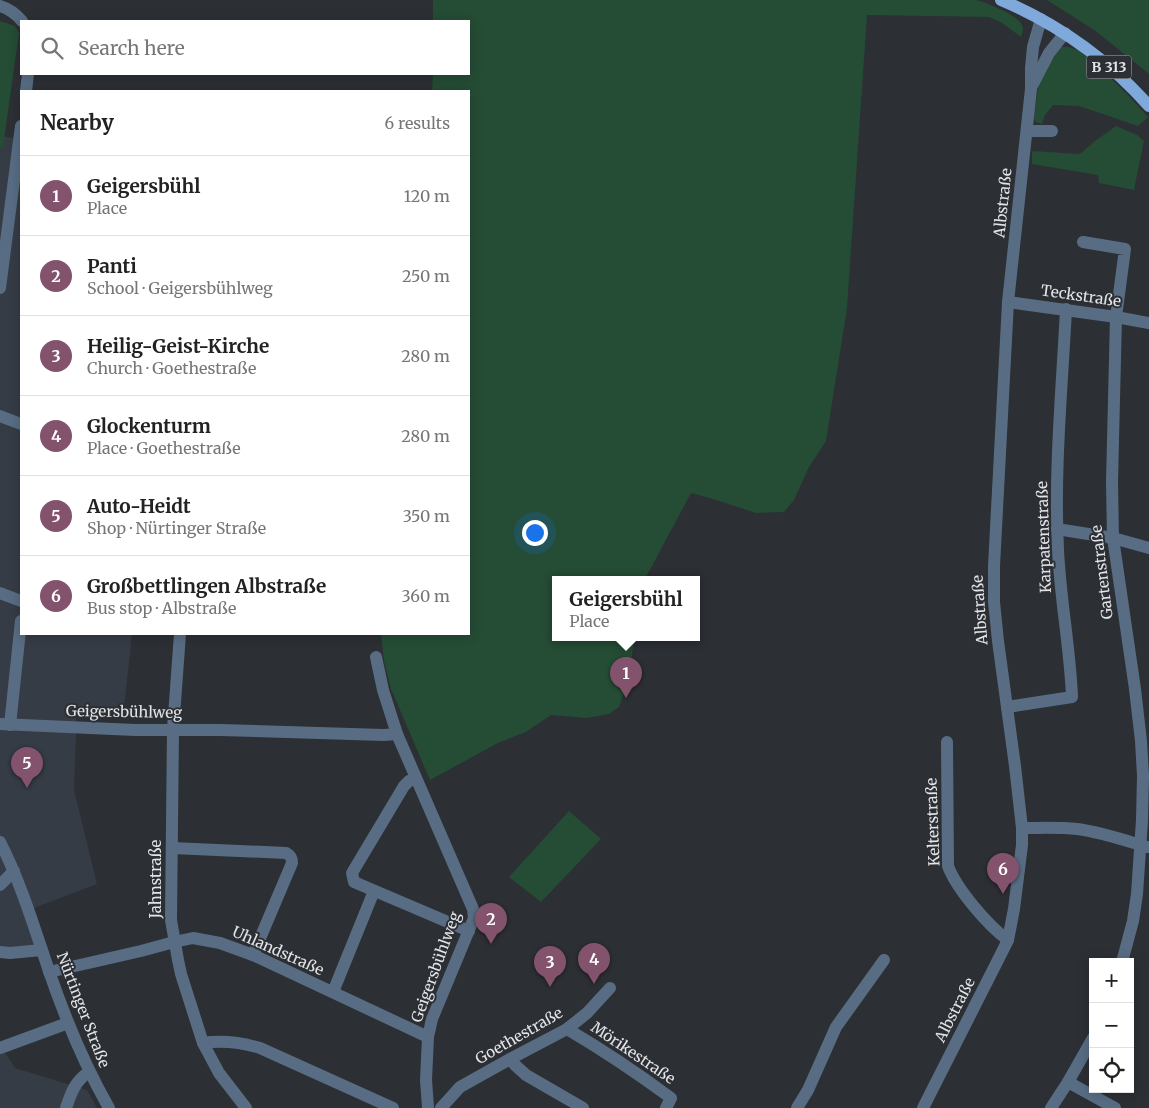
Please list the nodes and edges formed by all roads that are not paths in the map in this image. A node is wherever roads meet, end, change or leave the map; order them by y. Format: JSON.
{"nodes":[{"id":1,"x":1001,"y":0,"type":"edge"},
{"id":2,"x":6,"y":5,"type":"edge"},
{"id":3,"x":1040,"y":18,"type":"junction"},
{"id":4,"x":21,"y":20,"type":"edge"},
{"id":5,"x":1065,"y":33,"type":"junction"},
{"id":6,"x":28,"y":75,"type":"edge"},
{"id":7,"x":1031,"y":89,"type":"junction"},
{"id":8,"x":26,"y":90,"type":"edge"},
{"id":9,"x":1149,"y":106,"type":"edge"},
{"id":10,"x":1027,"y":131,"type":"junction"},
{"id":11,"x":1052,"y":131,"type":"dead end"},
{"id":12,"x":20,"y":144,"type":"edge"},
{"id":13,"x":16,"y":218,"type":"edge"},
{"id":14,"x":1083,"y":242,"type":"dead end"},
{"id":15,"x":0,"y":288,"type":"edge"},
{"id":16,"x":1008,"y":302,"type":"junction"},
{"id":17,"x":1066,"y":310,"type":"junction"},
{"id":18,"x":1116,"y":317,"type":"junction"},
{"id":19,"x":1149,"y":323,"type":"edge"},
{"id":20,"x":0,"y":416,"type":"edge"},
{"id":21,"x":20,"y":424,"type":"edge"},
{"id":22,"x":1057,"y":529,"type":"junction"},
{"id":23,"x":1113,"y":538,"type":"junction"},
{"id":24,"x":1149,"y":548,"type":"edge"},
{"id":25,"x":0,"y":593,"type":"edge"},
{"id":26,"x":20,"y":601,"type":"edge"},
{"id":27,"x":20,"y":627,"type":"edge"},
{"id":28,"x":180,"y":635,"type":"edge"},
{"id":29,"x":376,"y":658,"type":"dead end"},
{"id":30,"x":1007,"y":707,"type":"junction"},
{"id":31,"x":5,"y":724,"type":"edge"},
{"id":32,"x":173,"y":730,"type":"junction"},
{"id":33,"x":397,"y":734,"type":"junction"},
{"id":34,"x":947,"y":742,"type":"dead end"},
{"id":35,"x":416,"y":778,"type":"junction"},
{"id":36,"x":1022,"y":828,"type":"junction"},
{"id":37,"x":0,"y":842,"type":"edge"},
{"id":38,"x":1145,"y":846,"type":"edge"},
{"id":39,"x":172,"y":848,"type":"junction"},
{"id":40,"x":14,"y":871,"type":"junction"},
{"id":41,"x":0,"y":885,"type":"edge"},
{"id":42,"x":374,"y":891,"type":"junction"},
{"id":43,"x":469,"y":931,"type":"junction"},
{"id":44,"x":1008,"y":940,"type":"junction"},
{"id":45,"x":174,"y":942,"type":"junction"},
{"id":46,"x":42,"y":950,"type":"junction"},
{"id":47,"x":0,"y":952,"type":"edge"},
{"id":48,"x":253,"y":955,"type":"junction"},
{"id":49,"x":1123,"y":958,"type":"edge"},
{"id":50,"x":884,"y":960,"type":"dead end"},
{"id":51,"x":49,"y":972,"type":"junction"},
{"id":52,"x":610,"y":988,"type":"dead end"},
{"id":53,"x":333,"y":992,"type":"junction"},
{"id":54,"x":68,"y":1023,"type":"junction"},
{"id":55,"x":567,"y":1029,"type":"junction"},
{"id":56,"x":428,"y":1037,"type":"junction"},
{"id":57,"x":203,"y":1043,"type":"junction"},
{"id":58,"x":1089,"y":1045,"type":"edge"},
{"id":59,"x":0,"y":1048,"type":"edge"},
{"id":60,"x":510,"y":1059,"type":"junction"},
{"id":61,"x":89,"y":1072,"type":"junction"},
{"id":62,"x":1068,"y":1082,"type":"junction"},
{"id":63,"x":66,"y":1108,"type":"edge"},
{"id":64,"x":109,"y":1108,"type":"edge"},
{"id":65,"x":246,"y":1108,"type":"edge"},
{"id":66,"x":393,"y":1108,"type":"edge"},
{"id":67,"x":430,"y":1108,"type":"edge"},
{"id":68,"x":441,"y":1108,"type":"edge"},
{"id":69,"x":583,"y":1108,"type":"edge"},
{"id":70,"x":666,"y":1108,"type":"edge"},
{"id":71,"x":797,"y":1108,"type":"edge"},
{"id":72,"x":923,"y":1108,"type":"edge"},
{"id":73,"x":1051,"y":1108,"type":"edge"},
{"id":74,"x":1115,"y":1108,"type":"edge"}],
"edges":[{"from":1,"to":3,"type":"main road","number":"B 313"},
{"from":2,"to":4,"type":"street"},
{"from":3,"to":5,"type":"main road","number":"B 313"},
{"from":3,"to":7,"type":"street","name":"Albstraße"},
{"from":5,"to":7,"type":"street","name":"Albstraße"},
{"from":5,"to":9,"type":"main road","number":"B 313"},
{"from":6,"to":8,"type":"street"},
{"from":7,"to":10,"type":"street","name":"Albstraße"},
{"from":10,"to":11,"type":"street"},
{"from":10,"to":16,"type":"street","name":"Albstraße"},
{"from":12,"to":13,"type":"street"},
{"from":13,"to":15,"type":"street"},
{"from":14,"to":18,"type":"street","name":"Gartenstraße"},
{"from":16,"to":17,"type":"street","name":"Teckstraße"},
{"from":16,"to":30,"type":"street","name":"Albstraße"},
{"from":17,"to":18,"type":"street","name":"Teckstraße"},
{"from":17,"to":22,"type":"street","name":"Karpatenstraße"},
{"from":18,"to":19,"type":"street","name":"Teckstraße"},
{"from":18,"to":23,"type":"street","name":"Gartenstraße"},
{"from":20,"to":21,"type":"street"},
{"from":22,"to":23,"type":"street"},
{"from":22,"to":30,"type":"street","name":"Karpatenstraße"},
{"from":23,"to":24,"type":"street"},
{"from":23,"to":38,"type":"street","name":"Gartenstraße"},
{"from":25,"to":26,"type":"street"},
{"from":27,"to":31,"type":"street"},
{"from":28,"to":32,"type":"street","name":"Jahnstraße"},
{"from":29,"to":33,"type":"street","name":"Geigersbühlweg"},
{"from":30,"to":36,"type":"street","name":"Albstraße"},
{"from":31,"to":32,"type":"street","name":"Geigersbühlweg"},
{"from":32,"to":33,"type":"street","name":"Geigersbühlweg"},
{"from":32,"to":39,"type":"street","name":"Jahnstraße"},
{"from":33,"to":35,"type":"street","name":"Geigersbühlweg"},
{"from":34,"to":44,"type":"street","name":"Kelterstraße"},
{"from":35,"to":42,"type":"street"},
{"from":35,"to":43,"type":"street","name":"Geigersbühlweg"},
{"from":36,"to":38,"type":"street"},
{"from":36,"to":44,"type":"street","name":"Albstraße"},
{"from":37,"to":40,"type":"street","name":"Nürtinger Straße"},
{"from":38,"to":49,"type":"street","name":"Gartenstraße"},
{"from":39,"to":45,"type":"street","name":"Jahnstraße"},
{"from":39,"to":48,"type":"street"},
{"from":40,"to":41,"type":"street"},
{"from":40,"to":46,"type":"street","name":"Nürtinger Straße"},
{"from":42,"to":43,"type":"street"},
{"from":42,"to":53,"type":"street"},
{"from":43,"to":56,"type":"street","name":"Geigersbühlweg"},
{"from":44,"to":72,"type":"street","name":"Albstraße"},
{"from":45,"to":48,"type":"street","name":"Uhlandstraße"},
{"from":45,"to":51,"type":"street","name":"Uhlandstraße"},
{"from":45,"to":57,"type":"street","name":"Jahnstraße"},
{"from":46,"to":47,"type":"street","name":"Nürtinger Straße"},
{"from":46,"to":51,"type":"street","name":"Nürtinger Straße"},
{"from":48,"to":53,"type":"street","name":"Uhlandstraße"},
{"from":50,"to":71,"type":"street"},
{"from":51,"to":54,"type":"street","name":"Nürtinger Straße"},
{"from":52,"to":55,"type":"street","name":"Goethestraße"},
{"from":53,"to":56,"type":"street","name":"Uhlandstraße"},
{"from":54,"to":59,"type":"street"},
{"from":54,"to":61,"type":"street","name":"Nürtinger Straße"},
{"from":55,"to":60,"type":"street","name":"Goethestraße"},
{"from":55,"to":70,"type":"street","name":"Mörikestraße"},
{"from":56,"to":67,"type":"street","name":"Geigersbühlweg"},
{"from":57,"to":65,"type":"street","name":"Jahnstraße"},
{"from":57,"to":66,"type":"street"},
{"from":58,"to":62,"type":"street"},
{"from":60,"to":68,"type":"street","name":"Goethestraße"},
{"from":60,"to":69,"type":"street"},
{"from":61,"to":63,"type":"street"},
{"from":61,"to":64,"type":"street","name":"Nürtinger Straße"},
{"from":62,"to":73,"type":"street"},
{"from":62,"to":74,"type":"street"}]}
